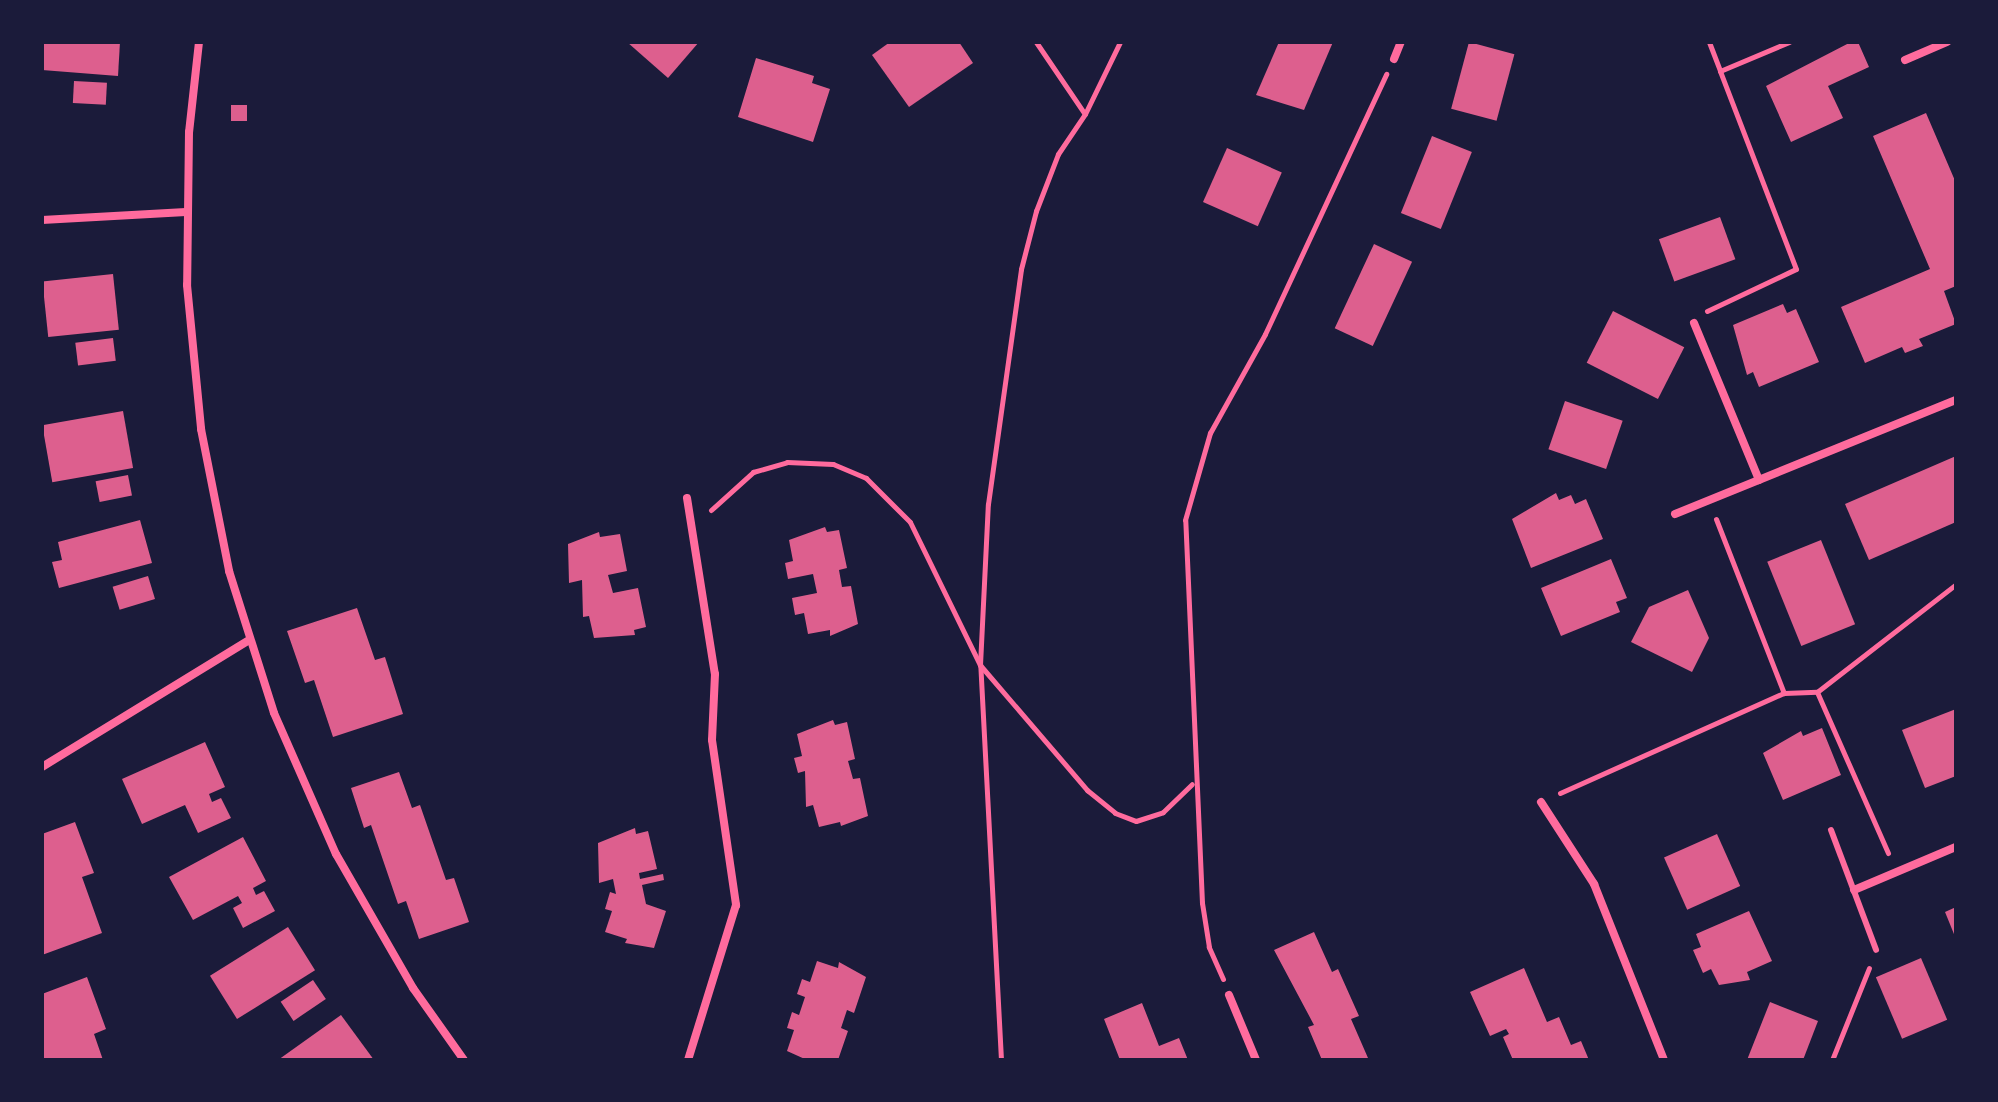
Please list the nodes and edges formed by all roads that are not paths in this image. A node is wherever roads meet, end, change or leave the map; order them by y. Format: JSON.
{"nodes":[{"id":1,"x":199,"y":42,"type":"edge"},
{"id":2,"x":1401,"y":42,"type":"edge"},
{"id":3,"x":1947,"y":42,"type":"edge"},
{"id":4,"x":1394,"y":59,"type":"road end"},
{"id":5,"x":1905,"y":60,"type":"dead end"},
{"id":6,"x":186,"y":212,"type":"junction"},
{"id":7,"x":42,"y":220,"type":"edge"},
{"id":8,"x":1694,"y":323,"type":"road end"},
{"id":9,"x":1956,"y":400,"type":"edge"},
{"id":10,"x":1759,"y":480,"type":"junction"},
{"id":11,"x":687,"y":498,"type":"dead end"},
{"id":12,"x":1675,"y":514,"type":"dead end"},
{"id":13,"x":249,"y":640,"type":"junction"},
{"id":14,"x":42,"y":767,"type":"edge"},
{"id":15,"x":1541,"y":802,"type":"road end"},
{"id":16,"x":1831,"y":830,"type":"dead end"},
{"id":17,"x":1956,"y":847,"type":"edge"},
{"id":18,"x":1854,"y":890,"type":"junction"},
{"id":19,"x":1876,"y":950,"type":"road end"},
{"id":20,"x":1229,"y":995,"type":"road end"},
{"id":21,"x":464,"y":1060,"type":"edge"},
{"id":22,"x":688,"y":1060,"type":"edge"},
{"id":23,"x":1256,"y":1060,"type":"edge"},
{"id":24,"x":1664,"y":1060,"type":"edge"}],
"edges":[{"from":1,"to":6,"type":"street"},
{"from":2,"to":4,"type":"street"},
{"from":3,"to":5,"type":"street"},
{"from":6,"to":7,"type":"street"},
{"from":6,"to":13,"type":"street"},
{"from":8,"to":10,"type":"street"},
{"from":9,"to":10,"type":"street"},
{"from":10,"to":12,"type":"street"},
{"from":11,"to":22,"type":"street"},
{"from":13,"to":14,"type":"street"},
{"from":13,"to":21,"type":"street"},
{"from":15,"to":24,"type":"street"},
{"from":16,"to":18,"type":"lane"},
{"from":17,"to":18,"type":"street"},
{"from":18,"to":19,"type":"lane"},
{"from":20,"to":23,"type":"street"}]}
